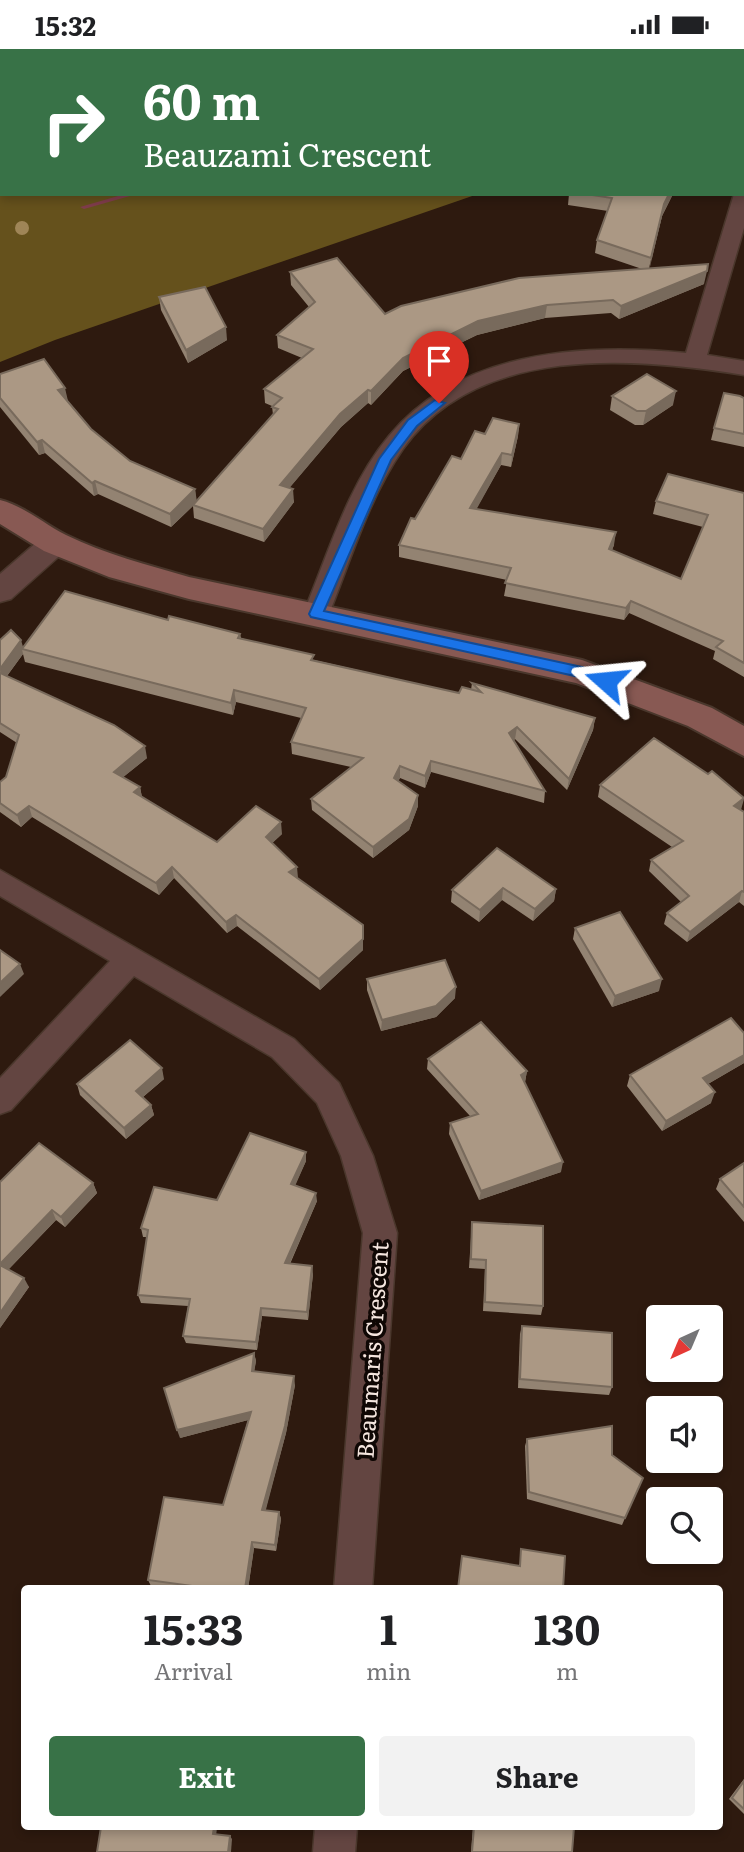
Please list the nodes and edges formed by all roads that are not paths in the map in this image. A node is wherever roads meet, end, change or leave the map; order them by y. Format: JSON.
{"nodes":[{"id":1,"x":743,"y":196,"type":"edge"},
{"id":2,"x":695,"y":359,"type":"junction"},
{"id":3,"x":744,"y":368,"type":"edge"},
{"id":4,"x":0,"y":510,"type":"edge"},
{"id":5,"x":55,"y":543,"type":"junction"},
{"id":6,"x":0,"y":591,"type":"edge"},
{"id":7,"x":316,"y":614,"type":"junction"},
{"id":8,"x":744,"y":743,"type":"edge"},
{"id":9,"x":0,"y":882,"type":"edge"},
{"id":10,"x":130,"y":960,"type":"junction"},
{"id":11,"x":0,"y":1100,"type":"edge"},
{"id":12,"x":353,"y":1585,"type":"edge"},
{"id":13,"x":335,"y":1830,"type":"edge"},
{"id":14,"x":334,"y":1852,"type":"edge"}],
"edges":[{"from":1,"to":2,"type":"street"},
{"from":2,"to":3,"type":"street"},
{"from":2,"to":7,"type":"street"},
{"from":4,"to":5,"type":"main road"},
{"from":5,"to":6,"type":"street"},
{"from":5,"to":7,"type":"main road"},
{"from":7,"to":8,"type":"main road"},
{"from":9,"to":10,"type":"street","name":"Beaumaris Crescent"},
{"from":10,"to":11,"type":"street"},
{"from":10,"to":12,"type":"street","name":"Beaumaris Crescent"},
{"from":13,"to":14,"type":"street"}]}
